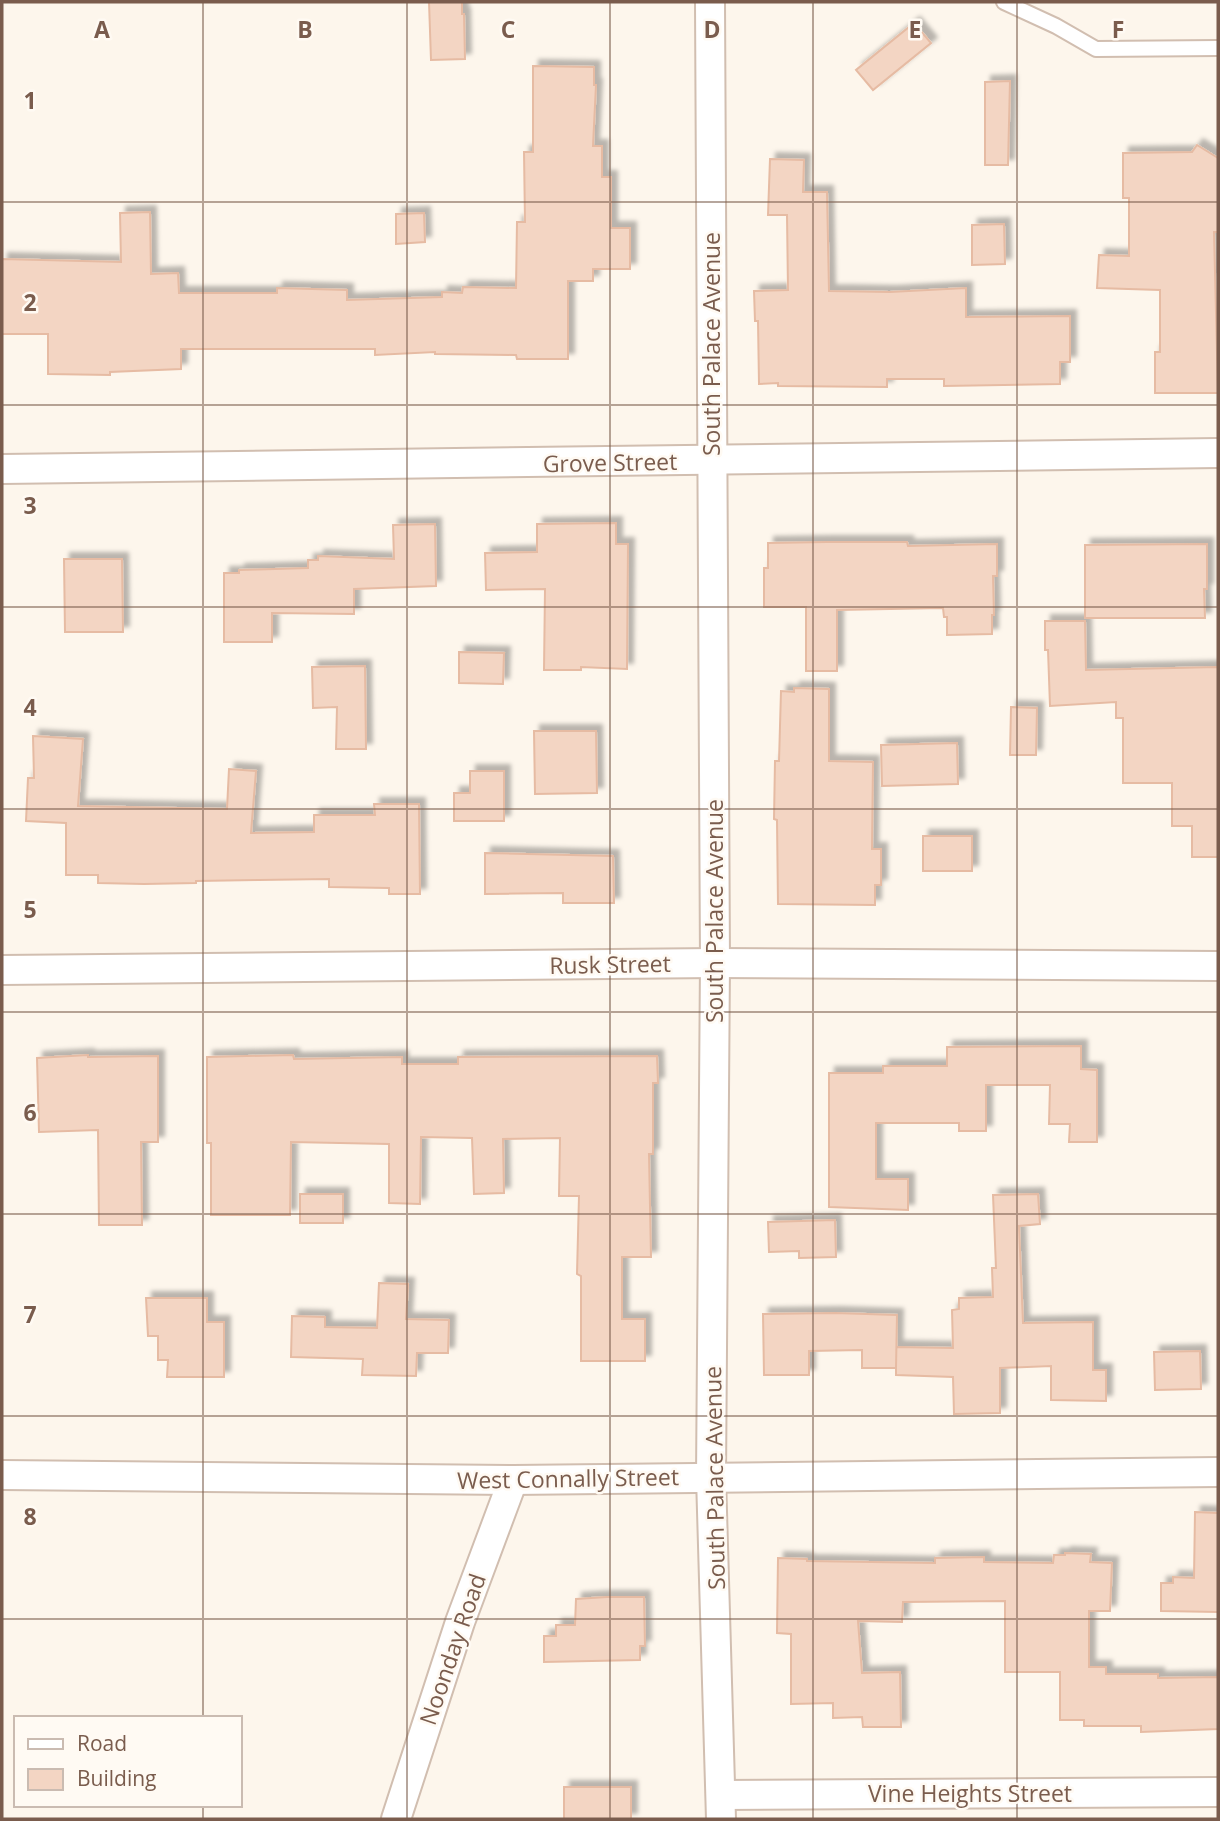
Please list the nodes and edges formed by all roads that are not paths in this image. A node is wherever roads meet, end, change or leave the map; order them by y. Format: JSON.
{"nodes":[{"id":1,"x":709,"y":2,"type":"edge"},
{"id":2,"x":1004,"y":2,"type":"edge"},
{"id":3,"x":1218,"y":48,"type":"edge"},
{"id":4,"x":1218,"y":453,"type":"edge"},
{"id":5,"x":712,"y":461,"type":"junction"},
{"id":6,"x":2,"y":469,"type":"edge"},
{"id":7,"x":715,"y":963,"type":"junction"},
{"id":8,"x":1218,"y":966,"type":"edge"},
{"id":9,"x":2,"y":970,"type":"edge"},
{"id":10,"x":1218,"y":1472,"type":"edge"},
{"id":11,"x":2,"y":1475,"type":"edge"},
{"id":12,"x":711,"y":1477,"type":"junction"},
{"id":13,"x":513,"y":1480,"type":"junction"},
{"id":14,"x":1218,"y":1792,"type":"edge"},
{"id":15,"x":721,"y":1807,"type":"edge"},
{"id":16,"x":396,"y":1819,"type":"edge"}],
"edges":[{"from":1,"to":5,"type":"street","name":"South Palace Avenue"},
{"from":2,"to":3,"type":"lane"},
{"from":4,"to":5,"type":"street","name":"Grove Street"},
{"from":5,"to":6,"type":"street","name":"Grove Street"},
{"from":5,"to":7,"type":"street","name":"South Palace Avenue"},
{"from":7,"to":8,"type":"street","name":"Rusk Street"},
{"from":7,"to":9,"type":"street","name":"Rusk Street"},
{"from":7,"to":12,"type":"street","name":"South Palace Avenue"},
{"from":10,"to":12,"type":"street","name":"West Connally Street"},
{"from":11,"to":13,"type":"street","name":"West Connally Street"},
{"from":12,"to":13,"type":"street","name":"West Connally Street"},
{"from":12,"to":15,"type":"street","name":"South Palace Avenue"},
{"from":13,"to":16,"type":"street","name":"Noonday Road"},
{"from":14,"to":15,"type":"street","name":"Vine Heights Street"}]}
